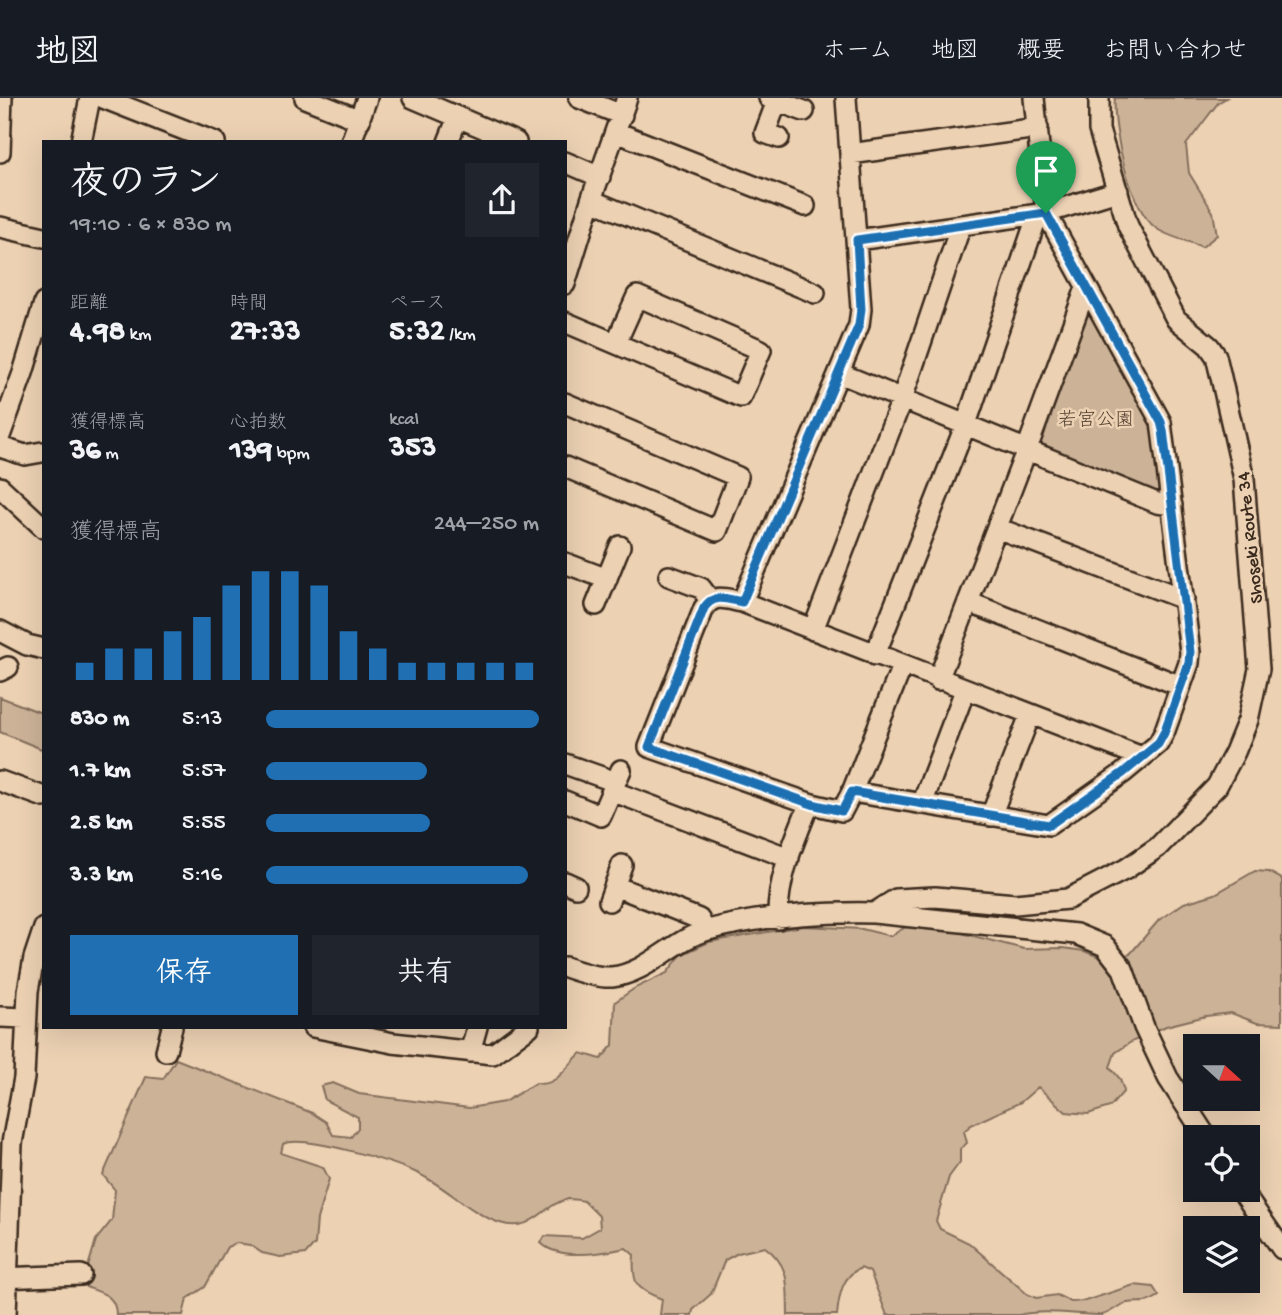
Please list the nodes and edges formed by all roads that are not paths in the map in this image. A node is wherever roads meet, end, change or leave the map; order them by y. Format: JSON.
{"nodes":[{"id":1,"x":2,"y":98,"type":"edge"},
{"id":2,"x":90,"y":98,"type":"edge"},
{"id":3,"x":103,"y":98,"type":"edge"},
{"id":4,"x":305,"y":98,"type":"edge"},
{"id":5,"x":367,"y":98,"type":"edge"},
{"id":6,"x":413,"y":98,"type":"edge"},
{"id":7,"x":579,"y":98,"type":"edge"},
{"id":8,"x":846,"y":98,"type":"edge"},
{"id":9,"x":1034,"y":98,"type":"edge"},
{"id":10,"x":1099,"y":98,"type":"edge"},
{"id":11,"x":773,"y":99,"type":"edge"},
{"id":12,"x":804,"y":111,"type":"dead end"},
{"id":13,"x":622,"y":115,"type":"edge"},
{"id":14,"x":458,"y":117,"type":"junction"},
{"id":15,"x":360,"y":120,"type":"junction"},
{"id":16,"x":1038,"y":128,"type":"junction"},
{"id":17,"x":217,"y":137,"type":"edge"},
{"id":18,"x":779,"y":138,"type":"dead end"},
{"id":19,"x":81,"y":140,"type":"edge"},
{"id":20,"x":352,"y":140,"type":"edge"},
{"id":21,"x":449,"y":140,"type":"edge"},
{"id":22,"x":511,"y":140,"type":"edge"},
{"id":23,"x":0,"y":141,"type":"edge"},
{"id":24,"x":0,"y":152,"type":"edge"},
{"id":25,"x":850,"y":153,"type":"junction"},
{"id":26,"x":567,"y":163,"type":"edge"},
{"id":27,"x":600,"y":177,"type":"junction"},
{"id":28,"x":1118,"y":191,"type":"junction"},
{"id":29,"x":591,"y":201,"type":"junction"},
{"id":30,"x":805,"y":206,"type":"dead end"},
{"id":31,"x":1042,"y":214,"type":"junction"},
{"id":32,"x":961,"y":225,"type":"junction"},
{"id":33,"x":0,"y":227,"type":"edge"},
{"id":34,"x":573,"y":231,"type":"edge"},
{"id":35,"x":42,"y":237,"type":"edge"},
{"id":36,"x":857,"y":240,"type":"junction"},
{"id":37,"x":567,"y":271,"type":"edge"},
{"id":38,"x":1087,"y":288,"type":"junction"},
{"id":39,"x":815,"y":293,"type":"dead end"},
{"id":40,"x":42,"y":318,"type":"edge"},
{"id":41,"x":567,"y":323,"type":"edge"},
{"id":42,"x":616,"y":343,"type":"junction"},
{"id":43,"x":38,"y":349,"type":"edge"},
{"id":44,"x":839,"y":373,"type":"junction"},
{"id":45,"x":902,"y":398,"type":"junction"},
{"id":46,"x":567,"y":404,"type":"edge"},
{"id":47,"x":966,"y":425,"type":"junction"},
{"id":48,"x":0,"y":436,"type":"edge"},
{"id":49,"x":0,"y":447,"type":"edge"},
{"id":50,"x":1027,"y":449,"type":"junction"},
{"id":51,"x":42,"y":452,"type":"edge"},
{"id":52,"x":567,"y":468,"type":"edge"},
{"id":53,"x":0,"y":487,"type":"edge"},
{"id":54,"x":1172,"y":505,"type":"junction"},
{"id":55,"x":42,"y":526,"type":"edge"},
{"id":56,"x":997,"y":528,"type":"junction"},
{"id":57,"x":620,"y":546,"type":"dead end"},
{"id":58,"x":567,"y":564,"type":"edge"},
{"id":59,"x":669,"y":576,"type":"dead end"},
{"id":60,"x":607,"y":579,"type":"junction"},
{"id":61,"x":1184,"y":599,"type":"junction"},
{"id":62,"x":710,"y":600,"type":"junction"},
{"id":63,"x":742,"y":602,"type":"junction"},
{"id":64,"x":968,"y":602,"type":"junction"},
{"id":65,"x":596,"y":605,"type":"dead end"},
{"id":66,"x":813,"y":630,"type":"junction"},
{"id":67,"x":0,"y":631,"type":"edge"},
{"id":68,"x":42,"y":649,"type":"edge"},
{"id":69,"x":876,"y":655,"type":"junction"},
{"id":70,"x":902,"y":666,"type":"junction"},
{"id":71,"x":938,"y":680,"type":"junction"},
{"id":72,"x":1181,"y":686,"type":"junction"},
{"id":73,"x":965,"y":690,"type":"junction"},
{"id":74,"x":1030,"y":715,"type":"junction"},
{"id":75,"x":1142,"y":757,"type":"junction"},
{"id":76,"x":567,"y":765,"type":"edge"},
{"id":77,"x":0,"y":781,"type":"edge"},
{"id":78,"x":616,"y":781,"type":"junction"},
{"id":79,"x":852,"y":792,"type":"junction"},
{"id":80,"x":42,"y":796,"type":"edge"},
{"id":81,"x":567,"y":802,"type":"edge"},
{"id":82,"x":812,"y":804,"type":"junction"},
{"id":83,"x":922,"y":804,"type":"junction"},
{"id":84,"x":991,"y":816,"type":"junction"},
{"id":85,"x":789,"y":858,"type":"junction"},
{"id":86,"x":622,"y":865,"type":"dead end"},
{"id":87,"x":874,"y":913,"type":"junction"},
{"id":88,"x":778,"y":919,"type":"junction"},
{"id":89,"x":705,"y":930,"type":"junction"},
{"id":90,"x":42,"y":934,"type":"edge"},
{"id":91,"x":567,"y":974,"type":"edge"},
{"id":92,"x":0,"y":1017,"type":"edge"},
{"id":93,"x":25,"y":1018,"type":"junction"},
{"id":94,"x":172,"y":1029,"type":"edge"},
{"id":95,"x":327,"y":1029,"type":"edge"},
{"id":96,"x":476,"y":1029,"type":"edge"},
{"id":97,"x":526,"y":1029,"type":"edge"},
{"id":98,"x":396,"y":1035,"type":"edge"},
{"id":99,"x":166,"y":1051,"type":"dead end"},
{"id":100,"x":470,"y":1052,"type":"junction"},
{"id":101,"x":1199,"y":1125,"type":"edge"},
{"id":102,"x":6,"y":1152,"type":"edge"},
{"id":103,"x":1249,"y":1202,"type":"edge"},
{"id":104,"x":1282,"y":1249,"type":"edge"},
{"id":105,"x":81,"y":1275,"type":"dead end"},
{"id":106,"x":4,"y":1278,"type":"edge"},
{"id":107,"x":6,"y":1315,"type":"edge"}],
"edges":[{"from":1,"to":23,"type":"street"},
{"from":2,"to":19,"type":"street"},
{"from":3,"to":17,"type":"street"},
{"from":4,"to":15,"type":"street"},
{"from":5,"to":15,"type":"street"},
{"from":6,"to":14,"type":"street"},
{"from":7,"to":13,"type":"street"},
{"from":8,"to":25,"type":"street"},
{"from":9,"to":16,"type":"street"},
{"from":10,"to":28,"type":"street","name":"Shoseki Route 34"},
{"from":11,"to":12,"type":"street"},
{"from":11,"to":18,"type":"street"},
{"from":13,"to":27,"type":"street"},
{"from":13,"to":30,"type":"street"},
{"from":14,"to":21,"type":"street"},
{"from":14,"to":22,"type":"street"},
{"from":15,"to":20,"type":"street"},
{"from":16,"to":25,"type":"street"},
{"from":16,"to":31,"type":"street"},
{"from":23,"to":24,"type":"street"},
{"from":25,"to":36,"type":"street"},
{"from":26,"to":27,"type":"street"},
{"from":27,"to":29,"type":"street"},
{"from":28,"to":31,"type":"street"},
{"from":28,"to":87,"type":"street","name":"Shoseki Route 34"},
{"from":29,"to":34,"type":"street"},
{"from":29,"to":39,"type":"street"},
{"from":31,"to":32,"type":"street"},
{"from":31,"to":38,"type":"street"},
{"from":31,"to":47,"type":"street"},
{"from":32,"to":36,"type":"street"},
{"from":32,"to":45,"type":"street"},
{"from":33,"to":35,"type":"street"},
{"from":34,"to":37,"type":"street"},
{"from":36,"to":44,"type":"street"},
{"from":38,"to":50,"type":"street"},
{"from":38,"to":54,"type":"street"},
{"from":40,"to":43,"type":"street"},
{"from":41,"to":42,"type":"street"},
{"from":42,"to":42,"type":"street"},
{"from":43,"to":48,"type":"street"},
{"from":44,"to":45,"type":"street"},
{"from":44,"to":63,"type":"street"},
{"from":45,"to":47,"type":"street"},
{"from":45,"to":66,"type":"street"},
{"from":46,"to":52,"type":"street"},
{"from":47,"to":50,"type":"street"},
{"from":47,"to":69,"type":"street"},
{"from":49,"to":51,"type":"street"},
{"from":50,"to":54,"type":"street"},
{"from":50,"to":56,"type":"street"},
{"from":53,"to":55,"type":"street"},
{"from":54,"to":61,"type":"street"},
{"from":56,"to":61,"type":"street"},
{"from":56,"to":64,"type":"street"},
{"from":57,"to":60,"type":"street"},
{"from":58,"to":60,"type":"street"},
{"from":59,"to":62,"type":"street"},
{"from":60,"to":65,"type":"street"},
{"from":61,"to":72,"type":"street"},
{"from":62,"to":63,"type":"street"},
{"from":62,"to":82,"type":"street"},
{"from":63,"to":66,"type":"street"},
{"from":64,"to":71,"type":"street"},
{"from":64,"to":72,"type":"street"},
{"from":66,"to":69,"type":"street"},
{"from":67,"to":68,"type":"street"},
{"from":69,"to":70,"type":"street"},
{"from":70,"to":71,"type":"street"},
{"from":70,"to":79,"type":"street"},
{"from":71,"to":73,"type":"street"},
{"from":72,"to":75,"type":"street"},
{"from":73,"to":74,"type":"street"},
{"from":73,"to":83,"type":"street"},
{"from":74,"to":75,"type":"street"},
{"from":74,"to":84,"type":"street"},
{"from":75,"to":84,"type":"street"},
{"from":76,"to":78,"type":"street"},
{"from":77,"to":80,"type":"street"},
{"from":78,"to":81,"type":"street"},
{"from":78,"to":85,"type":"street"},
{"from":79,"to":82,"type":"street"},
{"from":79,"to":83,"type":"street"},
{"from":82,"to":85,"type":"street"},
{"from":83,"to":84,"type":"street"},
{"from":85,"to":88,"type":"street"},
{"from":86,"to":89,"type":"street"},
{"from":87,"to":88,"type":"street"},
{"from":87,"to":101,"type":"street"},
{"from":88,"to":89,"type":"street"},
{"from":89,"to":91,"type":"street"},
{"from":90,"to":93,"type":"street"},
{"from":92,"to":93,"type":"street"},
{"from":93,"to":102,"type":"street"},
{"from":94,"to":99,"type":"street"},
{"from":95,"to":98,"type":"street"},
{"from":96,"to":100,"type":"street"},
{"from":97,"to":100,"type":"street"},
{"from":98,"to":100,"type":"street"},
{"from":102,"to":106,"type":"street"},
{"from":103,"to":104,"type":"street"},
{"from":105,"to":106,"type":"street"},
{"from":106,"to":107,"type":"street"}]}
